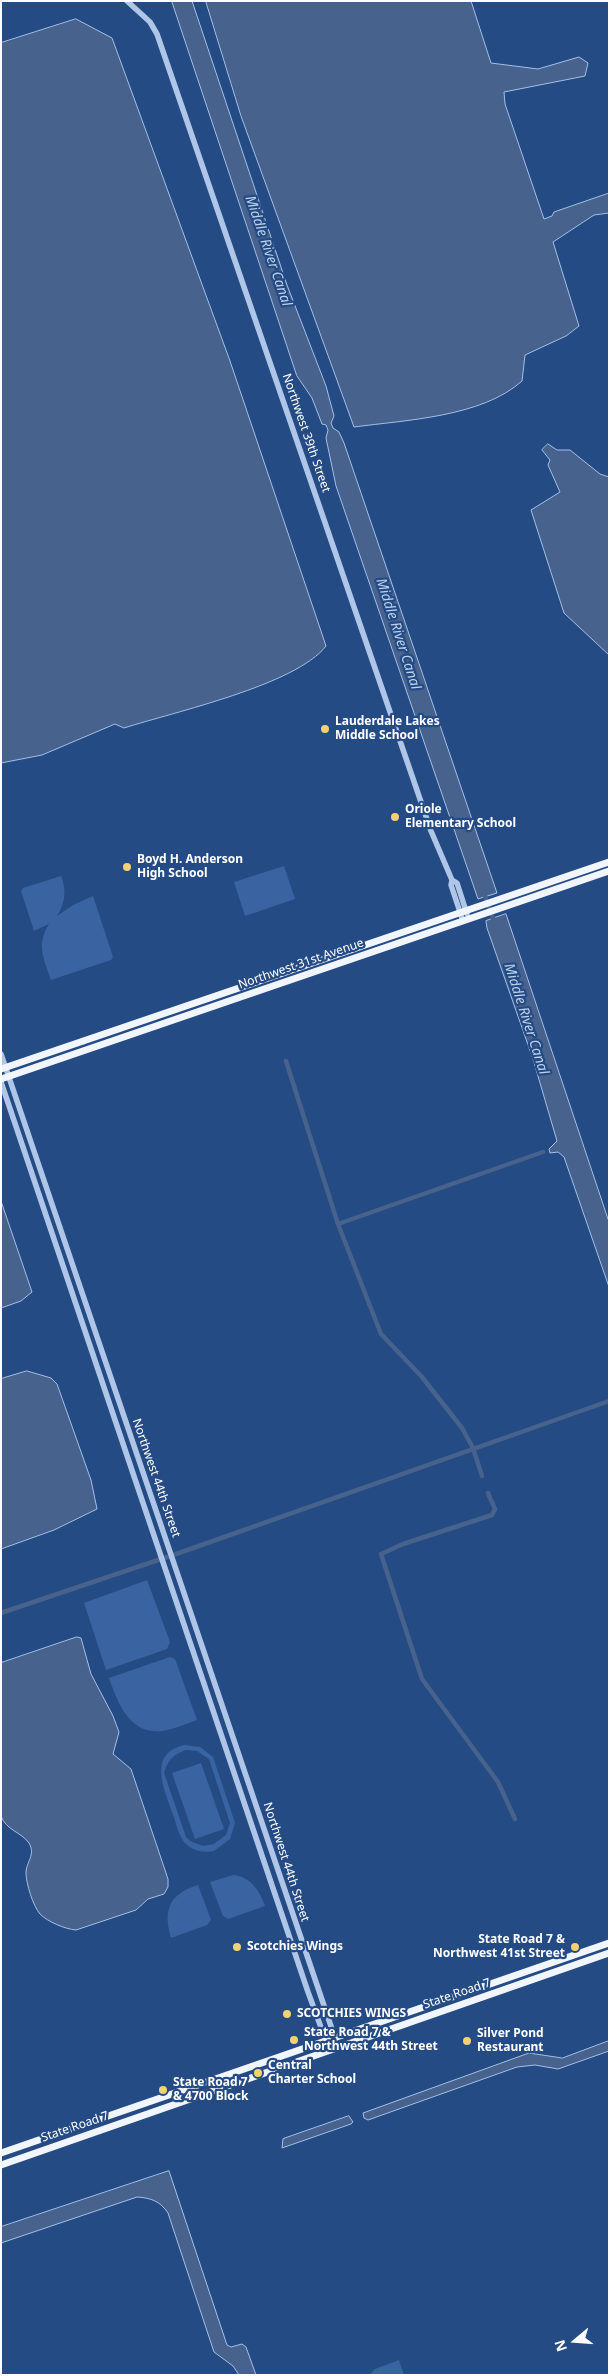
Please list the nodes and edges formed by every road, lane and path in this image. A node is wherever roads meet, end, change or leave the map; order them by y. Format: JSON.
{"nodes":[{"id":1,"x":127,"y":1,"type":"edge"},
{"id":2,"x":609,"y":862,"type":"edge"},
{"id":3,"x":609,"y":871,"type":"edge"},
{"id":4,"x":463,"y":911,"type":"junction"},
{"id":5,"x":466,"y":920,"type":"junction"},
{"id":6,"x":1,"y":1054,"type":"edge"},
{"id":7,"x":3,"y":1068,"type":"edge"},
{"id":8,"x":4,"y":1079,"type":"edge"},
{"id":9,"x":34,"y":1148,"type":"junction"},
{"id":10,"x":25,"y":1151,"type":"junction"},
{"id":11,"x":160,"y":1520,"type":"junction"},
{"id":12,"x":151,"y":1523,"type":"junction"},
{"id":13,"x":609,"y":1943,"type":"edge"},
{"id":14,"x":609,"y":1953,"type":"edge"},
{"id":15,"x":489,"y":1985,"type":"junction"},
{"id":16,"x":461,"y":1995,"type":"junction"},
{"id":17,"x":466,"y":2003,"type":"junction"},
{"id":18,"x":429,"y":2016,"type":"junction"},
{"id":19,"x":335,"y":2038,"type":"junction"},
{"id":20,"x":326,"y":2041,"type":"junction"},
{"id":21,"x":333,"y":2049,"type":"junction"},
{"id":22,"x":1,"y":2153,"type":"edge"},
{"id":23,"x":1,"y":2165,"type":"edge"}],
"edges":[{"from":1,"to":4,"type":"street","name":"Northwest 39th Street"},
{"from":2,"to":4,"type":"main road","name":"Northwest 31st Avenue"},
{"from":3,"to":5,"type":"main road","name":"Northwest 31st Avenue"},
{"from":4,"to":5,"type":"street","name":"Northwest 39th Street"},
{"from":4,"to":7,"type":"main road","name":"Northwest 31st Avenue"},
{"from":5,"to":8,"type":"main road","name":"Northwest 31st Avenue"},
{"from":6,"to":7,"type":"street","name":"Northwest 44th Street"},
{"from":7,"to":8,"type":"street","name":"Northwest 44th Street"},
{"from":8,"to":9,"type":"street","name":"Northwest 44th Street"},
{"from":8,"to":10,"type":"street","name":"Northwest 44th Street"},
{"from":9,"to":10,"type":"street"},
{"from":9,"to":11,"type":"street","name":"Northwest 44th Street"},
{"from":10,"to":12,"type":"street","name":"Northwest 44th Street"},
{"from":11,"to":12,"type":"street"},
{"from":11,"to":19,"type":"street","name":"Northwest 44th Street"},
{"from":12,"to":20,"type":"street","name":"Northwest 44th Street"},
{"from":13,"to":15,"type":"main road","name":"State Road 7"},
{"from":14,"to":17,"type":"main road","name":"State Road 7"},
{"from":15,"to":16,"type":"main road","name":"State Road 7"},
{"from":15,"to":17,"type":"main road"},
{"from":16,"to":18,"type":"main road"},
{"from":16,"to":19,"type":"main road","name":"State Road 7"},
{"from":17,"to":18,"type":"main road","name":"State Road 7"},
{"from":18,"to":21,"type":"main road","name":"State Road 7"},
{"from":19,"to":20,"type":"main road","name":"State Road 7"},
{"from":19,"to":21,"type":"street","name":"Northwest 44th Street"},
{"from":20,"to":21,"type":"street","name":"Northwest 44th Street"},
{"from":20,"to":22,"type":"main road","name":"State Road 7"},
{"from":21,"to":23,"type":"main road","name":"State Road 7"}]}
